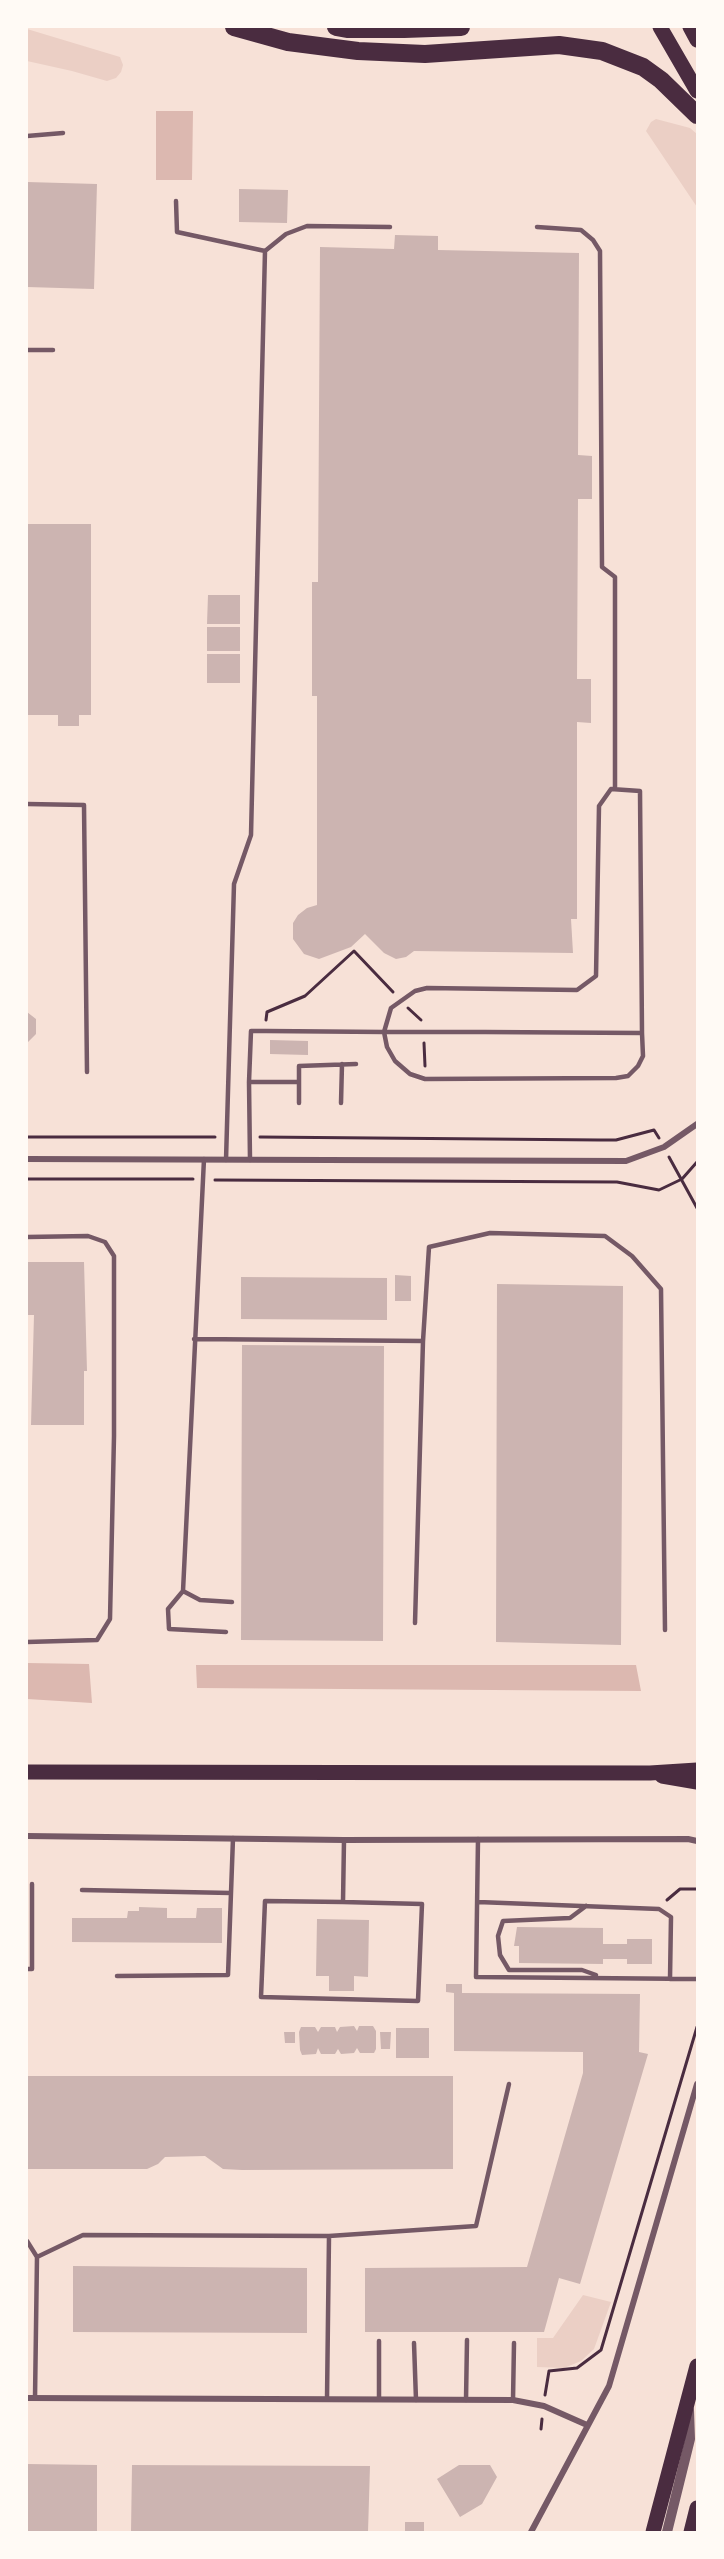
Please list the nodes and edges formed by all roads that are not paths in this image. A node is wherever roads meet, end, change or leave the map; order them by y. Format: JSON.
{"nodes":[{"id":1,"x":234,"y":27,"type":"edge"},
{"id":2,"x":336,"y":27,"type":"edge"},
{"id":3,"x":461,"y":27,"type":"edge"},
{"id":4,"x":660,"y":27,"type":"edge"},
{"id":5,"x":690,"y":27,"type":"edge"},
{"id":6,"x":697,"y":40,"type":"edge"},
{"id":7,"x":697,"y":91,"type":"edge"},
{"id":8,"x":697,"y":115,"type":"edge"},
{"id":9,"x":63,"y":134,"type":"dead end"},
{"id":10,"x":27,"y":136,"type":"edge"},
{"id":11,"x":176,"y":201,"type":"dead end"},
{"id":12,"x":390,"y":227,"type":"dead end"},
{"id":13,"x":537,"y":227,"type":"dead end"},
{"id":14,"x":265,"y":251,"type":"junction"},
{"id":15,"x":27,"y":350,"type":"edge"},
{"id":16,"x":53,"y":350,"type":"dead end"},
{"id":17,"x":615,"y":789,"type":"junction"},
{"id":18,"x":27,"y":804,"type":"edge"},
{"id":19,"x":384,"y":1032,"type":"junction"},
{"id":20,"x":642,"y":1033,"type":"junction"},
{"id":21,"x":342,"y":1064,"type":"junction"},
{"id":22,"x":356,"y":1064,"type":"dead end"},
{"id":23,"x":87,"y":1072,"type":"dead end"},
{"id":24,"x":249,"y":1082,"type":"junction"},
{"id":25,"x":299,"y":1082,"type":"junction"},
{"id":26,"x":299,"y":1103,"type":"dead end"},
{"id":27,"x":341,"y":1103,"type":"dead end"},
{"id":28,"x":697,"y":1124,"type":"edge"},
{"id":29,"x":27,"y":1159,"type":"edge"},
{"id":30,"x":204,"y":1159,"type":"junction"},
{"id":31,"x":226,"y":1160,"type":"junction"},
{"id":32,"x":250,"y":1160,"type":"junction"},
{"id":33,"x":27,"y":1237,"type":"edge"},
{"id":34,"x":194,"y":1338,"type":"junction"},
{"id":35,"x":423,"y":1341,"type":"junction"},
{"id":36,"x":183,"y":1591,"type":"junction"},
{"id":37,"x":232,"y":1602,"type":"dead end"},
{"id":38,"x":415,"y":1623,"type":"dead end"},
{"id":39,"x":664,"y":1630,"type":"dead end"},
{"id":40,"x":226,"y":1632,"type":"dead end"},
{"id":41,"x":27,"y":1642,"type":"edge"},
{"id":42,"x":697,"y":1770,"type":"edge"},
{"id":43,"x":27,"y":1772,"type":"edge"},
{"id":44,"x":650,"y":1773,"type":"junction"},
{"id":45,"x":697,"y":1782,"type":"edge"},
{"id":46,"x":27,"y":1836,"type":"edge"},
{"id":47,"x":233,"y":1838,"type":"junction"},
{"id":48,"x":478,"y":1839,"type":"junction"},
{"id":49,"x":344,"y":1840,"type":"junction"},
{"id":50,"x":697,"y":1841,"type":"edge"},
{"id":51,"x":32,"y":1884,"type":"dead end"},
{"id":52,"x":82,"y":1890,"type":"dead end"},
{"id":53,"x":231,"y":1893,"type":"junction"},
{"id":54,"x":343,"y":1902,"type":"junction"},
{"id":55,"x":478,"y":1902,"type":"junction"},
{"id":56,"x":586,"y":1906,"type":"junction"},
{"id":57,"x":27,"y":1969,"type":"edge"},
{"id":58,"x":117,"y":1976,"type":"dead end"},
{"id":59,"x":601,"y":1976,"type":"junction"},
{"id":60,"x":670,"y":1979,"type":"junction"},
{"id":61,"x":697,"y":1979,"type":"edge"},
{"id":62,"x":509,"y":2084,"type":"dead end"},
{"id":63,"x":697,"y":2084,"type":"edge"},
{"id":64,"x":329,"y":2236,"type":"junction"},
{"id":65,"x":27,"y":2241,"type":"edge"},
{"id":66,"x":37,"y":2257,"type":"junction"},
{"id":67,"x":467,"y":2340,"type":"dead end"},
{"id":68,"x":379,"y":2341,"type":"dead end"},
{"id":69,"x":414,"y":2343,"type":"dead end"},
{"id":70,"x":514,"y":2343,"type":"dead end"},
{"id":71,"x":697,"y":2366,"type":"edge"},
{"id":72,"x":27,"y":2398,"type":"edge"},
{"id":73,"x":35,"y":2398,"type":"junction"},
{"id":74,"x":689,"y":2398,"type":"junction"},
{"id":75,"x":327,"y":2399,"type":"junction"},
{"id":76,"x":379,"y":2399,"type":"junction"},
{"id":77,"x":416,"y":2400,"type":"junction"},
{"id":78,"x":466,"y":2400,"type":"junction"},
{"id":79,"x":513,"y":2400,"type":"junction"},
{"id":80,"x":587,"y":2425,"type":"junction"},
{"id":81,"x":697,"y":2508,"type":"edge"},
{"id":82,"x":531,"y":2532,"type":"edge"},
{"id":83,"x":653,"y":2532,"type":"edge"},
{"id":84,"x":667,"y":2532,"type":"edge"},
{"id":85,"x":691,"y":2532,"type":"edge"}],
"edges":[{"from":1,"to":8,"type":"highway"},
{"from":2,"to":3,"type":"highway"},
{"from":4,"to":7,"type":"main road"},
{"from":5,"to":6,"type":"main road"},
{"from":9,"to":10,"type":"lane"},
{"from":11,"to":14,"type":"lane"},
{"from":12,"to":14,"type":"lane"},
{"from":13,"to":17,"type":"lane"},
{"from":14,"to":31,"type":"lane"},
{"from":15,"to":16,"type":"lane"},
{"from":17,"to":19,"type":"lane"},
{"from":17,"to":20,"type":"lane"},
{"from":18,"to":23,"type":"lane"},
{"from":19,"to":20,"type":"lane"},
{"from":19,"to":20,"type":"lane"},
{"from":19,"to":24,"type":"lane"},
{"from":21,"to":22,"type":"lane"},
{"from":21,"to":25,"type":"lane"},
{"from":21,"to":27,"type":"lane"},
{"from":24,"to":25,"type":"lane"},
{"from":24,"to":32,"type":"lane"},
{"from":25,"to":26,"type":"lane"},
{"from":28,"to":32,"type":"street"},
{"from":29,"to":30,"type":"street"},
{"from":30,"to":31,"type":"street"},
{"from":30,"to":34,"type":"lane"},
{"from":31,"to":32,"type":"street"},
{"from":33,"to":41,"type":"lane"},
{"from":34,"to":35,"type":"lane"},
{"from":34,"to":36,"type":"lane"},
{"from":35,"to":38,"type":"lane"},
{"from":35,"to":39,"type":"lane"},
{"from":36,"to":37,"type":"lane"},
{"from":36,"to":40,"type":"lane"},
{"from":42,"to":44,"type":"main road"},
{"from":43,"to":44,"type":"main road"},
{"from":44,"to":45,"type":"main road"},
{"from":46,"to":47,"type":"street"},
{"from":47,"to":49,"type":"street"},
{"from":47,"to":53,"type":"lane"},
{"from":48,"to":49,"type":"street"},
{"from":48,"to":50,"type":"street"},
{"from":48,"to":55,"type":"lane"},
{"from":49,"to":54,"type":"lane"},
{"from":51,"to":57,"type":"lane"},
{"from":52,"to":53,"type":"lane"},
{"from":53,"to":58,"type":"lane"},
{"from":54,"to":54,"type":"lane"},
{"from":55,"to":56,"type":"lane"},
{"from":55,"to":59,"type":"lane"},
{"from":56,"to":59,"type":"lane"},
{"from":56,"to":60,"type":"lane"},
{"from":59,"to":60,"type":"lane"},
{"from":60,"to":61,"type":"lane"},
{"from":62,"to":64,"type":"lane"},
{"from":63,"to":80,"type":"street"},
{"from":64,"to":66,"type":"lane"},
{"from":64,"to":75,"type":"lane"},
{"from":65,"to":66,"type":"lane"},
{"from":66,"to":73,"type":"lane"},
{"from":67,"to":78,"type":"lane"},
{"from":68,"to":76,"type":"lane"},
{"from":69,"to":77,"type":"lane"},
{"from":70,"to":79,"type":"lane"},
{"from":71,"to":74,"type":"main road"},
{"from":72,"to":73,"type":"street"},
{"from":73,"to":75,"type":"street"},
{"from":74,"to":83,"type":"main road"},
{"from":74,"to":84,"type":"street"},
{"from":75,"to":76,"type":"street"},
{"from":76,"to":77,"type":"street"},
{"from":77,"to":78,"type":"street"},
{"from":78,"to":79,"type":"street"},
{"from":79,"to":80,"type":"street"},
{"from":80,"to":82,"type":"street"},
{"from":81,"to":85,"type":"main road"}]}
